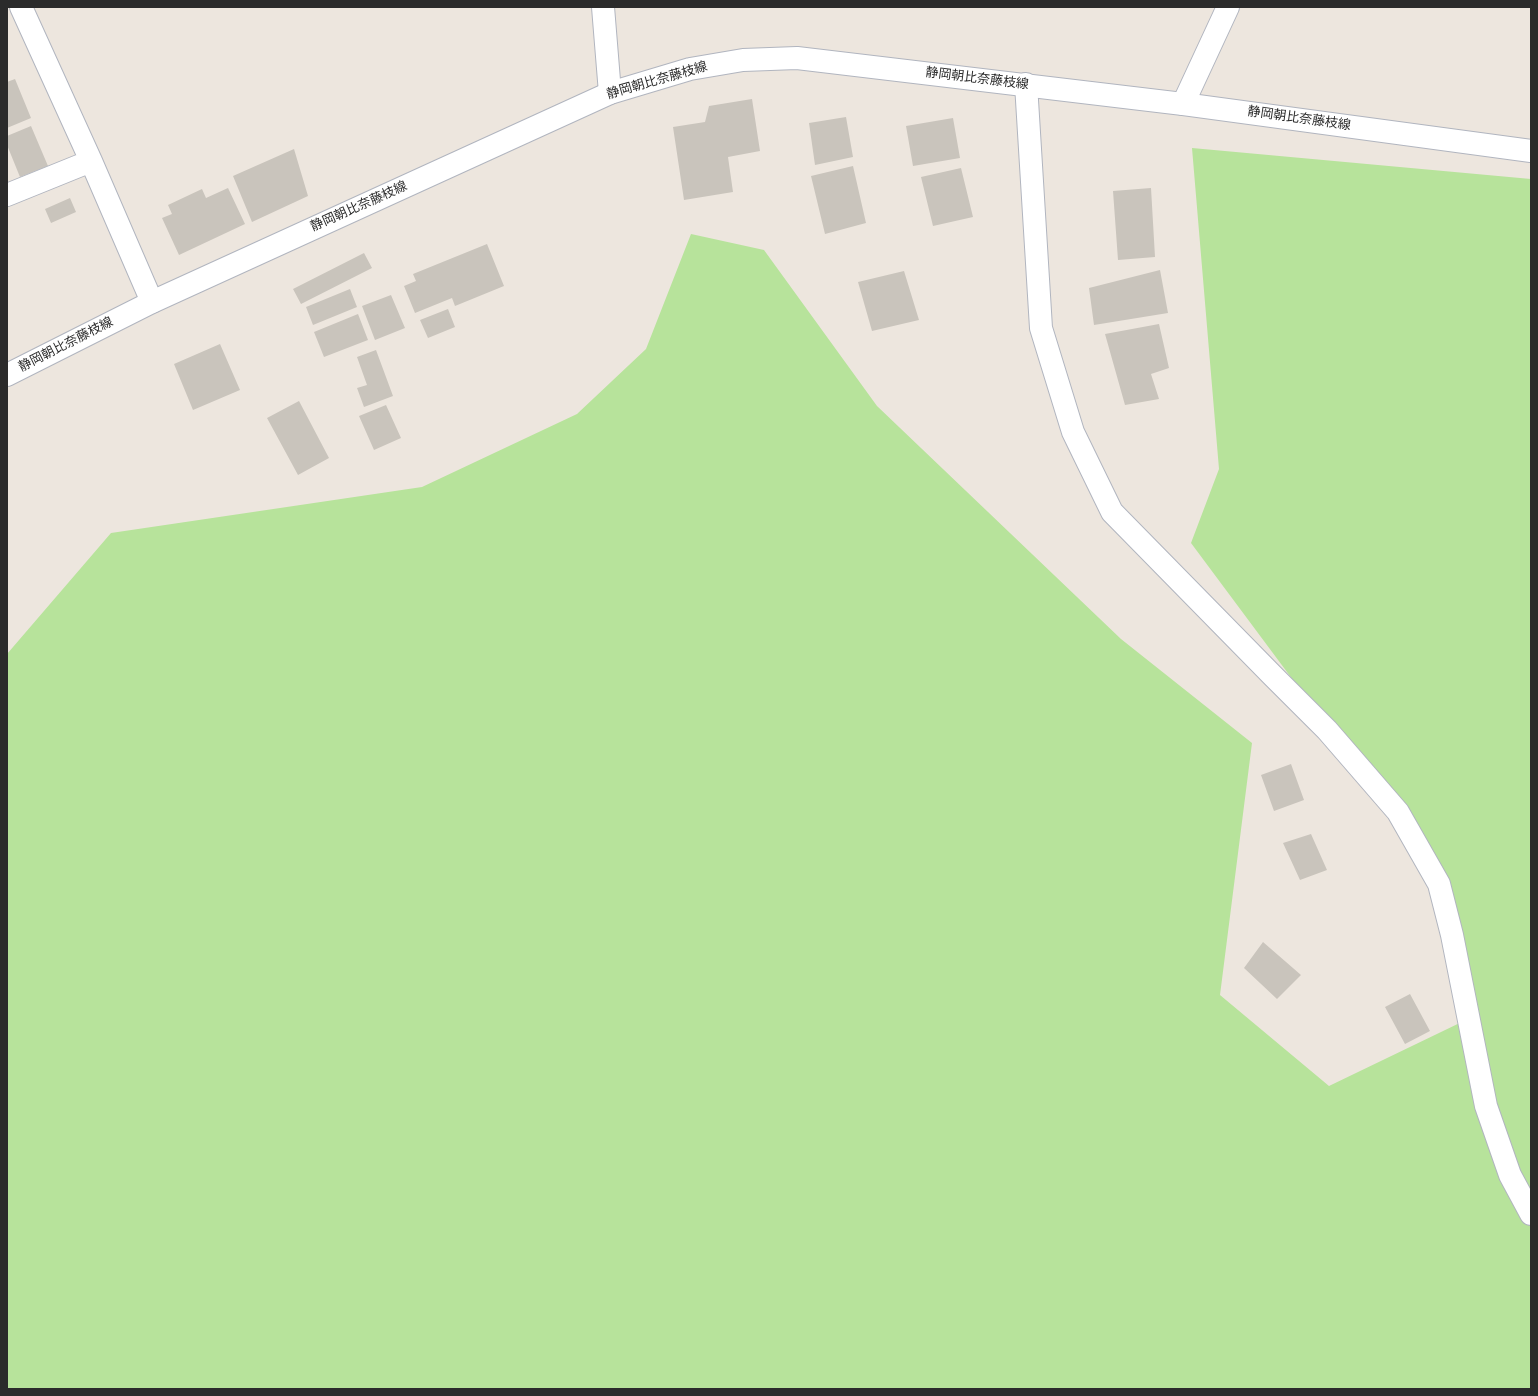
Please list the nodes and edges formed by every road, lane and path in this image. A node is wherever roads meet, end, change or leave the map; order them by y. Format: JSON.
{"nodes":[{"id":1,"x":22,"y":7,"type":"edge"},
{"id":2,"x":603,"y":7,"type":"edge"},
{"id":3,"x":1228,"y":7,"type":"edge"},
{"id":4,"x":1026,"y":84,"type":"junction"},
{"id":5,"x":610,"y":93,"type":"junction"},
{"id":6,"x":1183,"y":104,"type":"junction"},
{"id":7,"x":1531,"y":151,"type":"edge"},
{"id":8,"x":91,"y":161,"type":"junction"},
{"id":9,"x":7,"y":195,"type":"edge"},
{"id":10,"x":152,"y":302,"type":"junction"},
{"id":11,"x":7,"y":375,"type":"edge"},
{"id":12,"x":1531,"y":1214,"type":"edge"}],
"edges":[{"from":1,"to":8,"type":"street"},
{"from":2,"to":5,"type":"street"},
{"from":3,"to":6,"type":"street"},
{"from":4,"to":5,"type":"street","name":"静岡朝比奈藤枝線"},
{"from":4,"to":6,"type":"street","name":"静岡朝比奈藤枝線"},
{"from":4,"to":12,"type":"street"},
{"from":5,"to":10,"type":"street","name":"静岡朝比奈藤枝線"},
{"from":6,"to":7,"type":"street","name":"静岡朝比奈藤枝線"},
{"from":8,"to":9,"type":"street"},
{"from":8,"to":10,"type":"street"},
{"from":10,"to":11,"type":"street","name":"静岡朝比奈藤枝線"}]}
